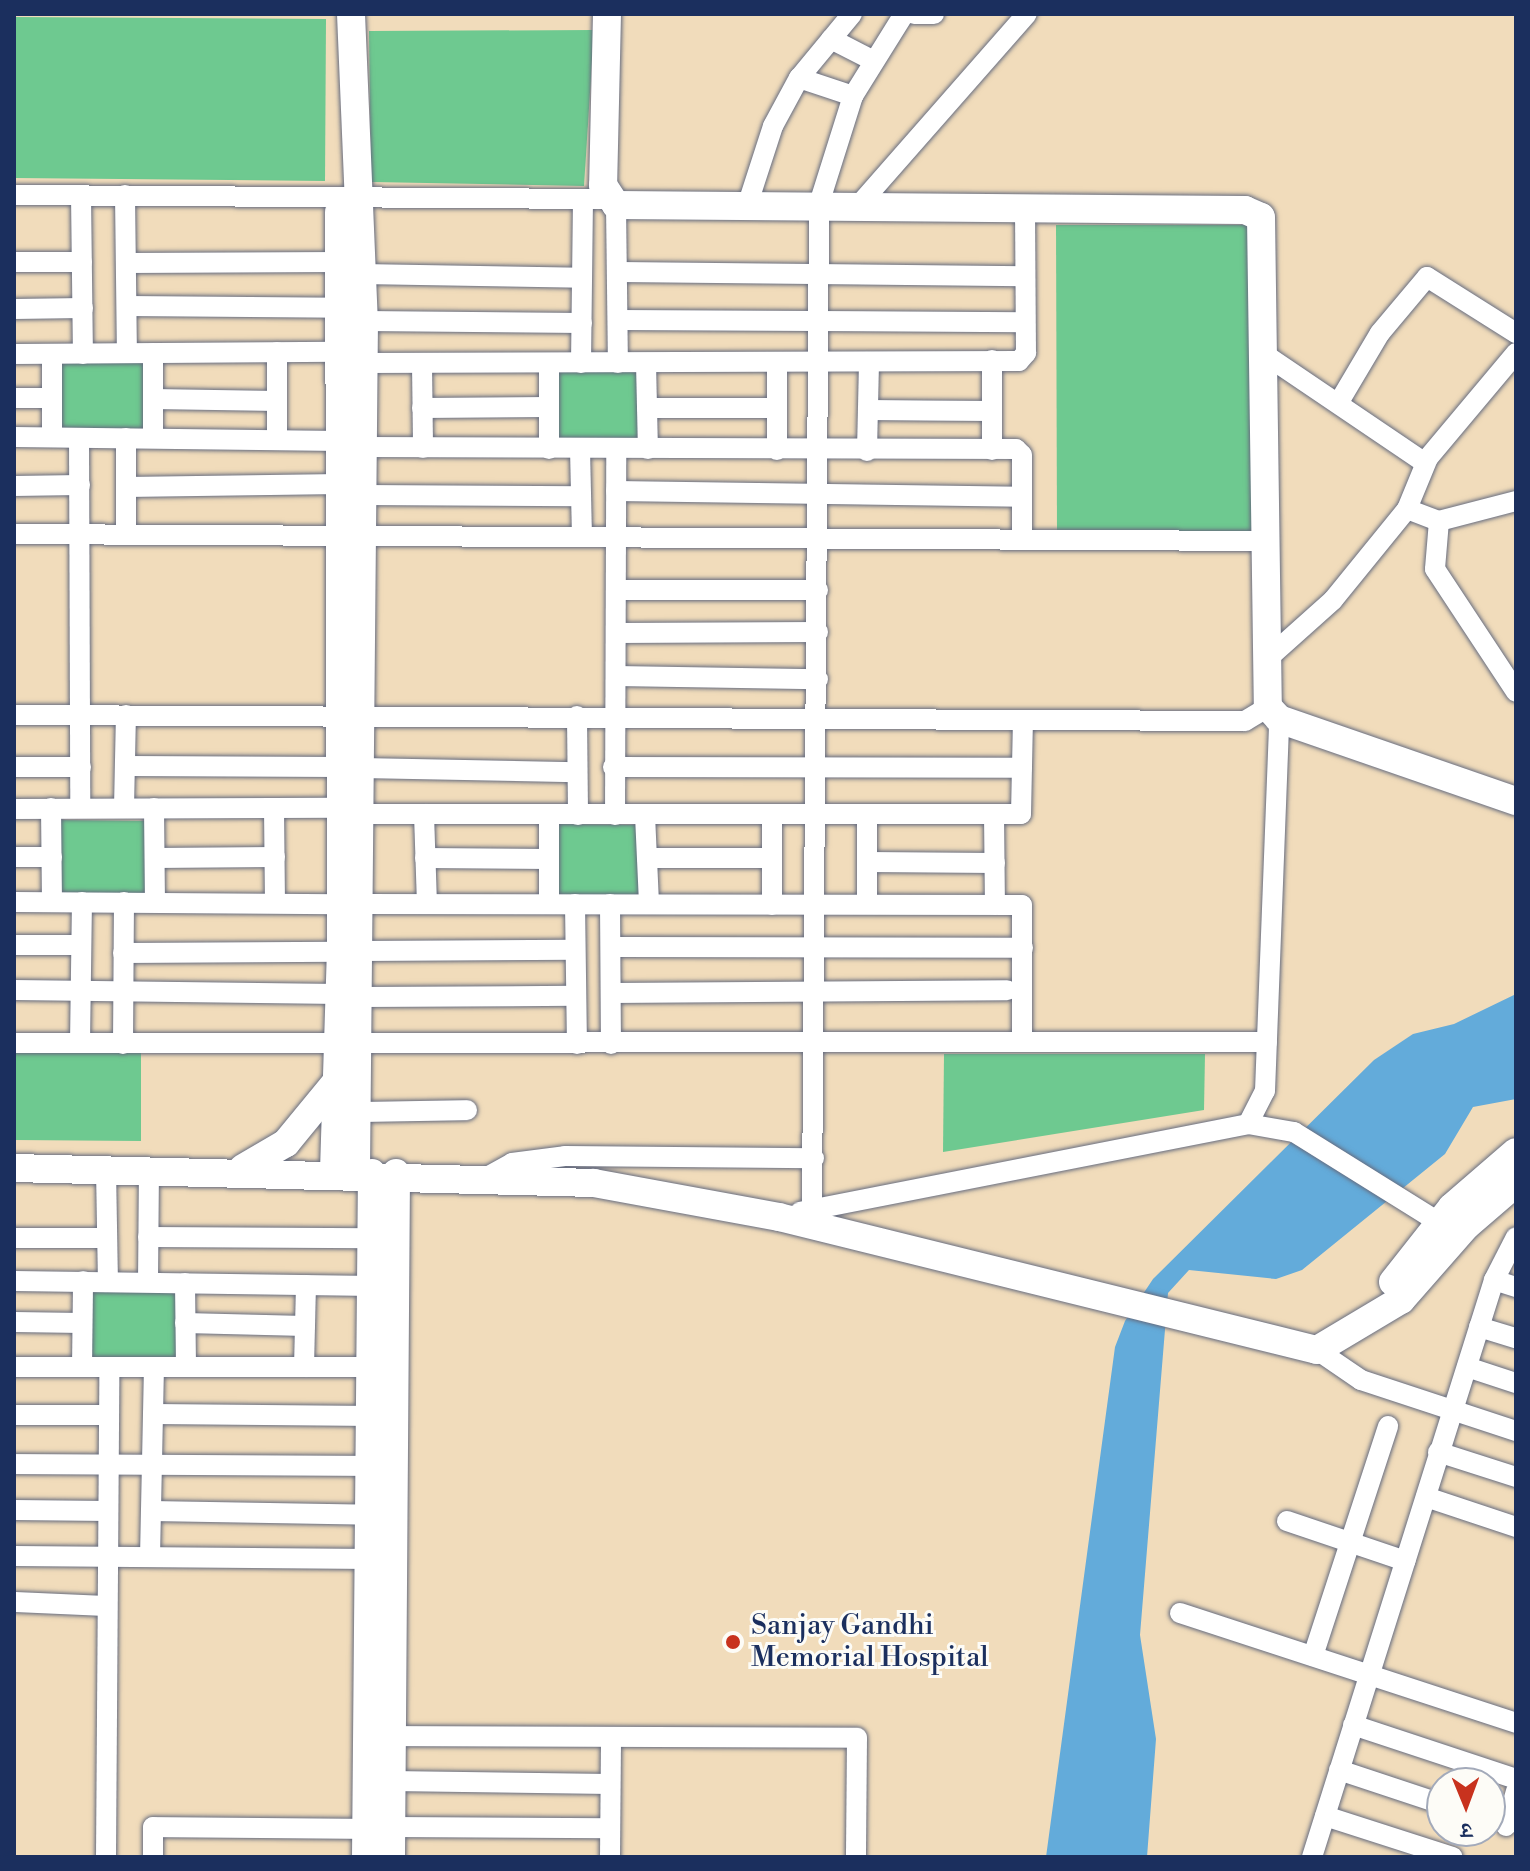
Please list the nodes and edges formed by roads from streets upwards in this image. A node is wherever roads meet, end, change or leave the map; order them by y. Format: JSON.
{"nodes":[{"id":1,"x":332,"y":14,"type":"edge"},
{"id":2,"x":351,"y":14,"type":"edge"},
{"id":3,"x":607,"y":14,"type":"edge"},
{"id":4,"x":852,"y":14,"type":"edge"},
{"id":5,"x":904,"y":14,"type":"edge"},
{"id":6,"x":914,"y":14,"type":"edge"},
{"id":7,"x":934,"y":14,"type":"edge"},
{"id":8,"x":1027,"y":14,"type":"edge"},
{"id":9,"x":831,"y":39,"type":"junction"},
{"id":10,"x":874,"y":61,"type":"junction"},
{"id":11,"x":799,"y":78,"type":"junction"},
{"id":12,"x":853,"y":96,"type":"junction"},
{"id":13,"x":14,"y":195,"type":"edge"},
{"id":14,"x":81,"y":195,"type":"junction"},
{"id":15,"x":125,"y":195,"type":"junction"},
{"id":16,"x":347,"y":197,"type":"junction"},
{"id":17,"x":602,"y":202,"type":"junction"},
{"id":18,"x":748,"y":203,"type":"junction"},
{"id":19,"x":819,"y":204,"type":"junction"},
{"id":20,"x":859,"y":205,"type":"junction"},
{"id":21,"x":1025,"y":208,"type":"junction"},
{"id":22,"x":14,"y":262,"type":"edge"},
{"id":23,"x":82,"y":262,"type":"junction"},
{"id":24,"x":126,"y":263,"type":"junction"},
{"id":25,"x":350,"y":268,"type":"junction"},
{"id":26,"x":619,"y":272,"type":"junction"},
{"id":27,"x":818,"y":275,"type":"junction"},
{"id":28,"x":1025,"y":276,"type":"junction"},
{"id":29,"x":582,"y":278,"type":"junction"},
{"id":30,"x":127,"y":306,"type":"junction"},
{"id":31,"x":83,"y":308,"type":"junction"},
{"id":32,"x":14,"y":309,"type":"edge"},
{"id":33,"x":352,"y":314,"type":"junction"},
{"id":34,"x":618,"y":320,"type":"junction"},
{"id":35,"x":819,"y":321,"type":"junction"},
{"id":36,"x":1025,"y":322,"type":"junction"},
{"id":37,"x":582,"y":323,"type":"junction"},
{"id":38,"x":1516,"y":333,"type":"edge"},
{"id":39,"x":277,"y":352,"type":"junction"},
{"id":40,"x":127,"y":353,"type":"junction"},
{"id":41,"x":153,"y":353,"type":"junction"},
{"id":42,"x":1516,"y":353,"type":"edge"},
{"id":43,"x":14,"y":354,"type":"edge"},
{"id":44,"x":52,"y":354,"type":"junction"},
{"id":45,"x":83,"y":354,"type":"junction"},
{"id":46,"x":1267,"y":356,"type":"junction"},
{"id":47,"x":351,"y":358,"type":"junction"},
{"id":48,"x":992,"y":360,"type":"junction"},
{"id":49,"x":869,"y":362,"type":"junction"},
{"id":50,"x":422,"y":363,"type":"junction"},
{"id":51,"x":549,"y":363,"type":"junction"},
{"id":52,"x":581,"y":363,"type":"junction"},
{"id":53,"x":618,"y":363,"type":"junction"},
{"id":54,"x":646,"y":363,"type":"junction"},
{"id":55,"x":777,"y":363,"type":"junction"},
{"id":56,"x":818,"y":363,"type":"junction"},
{"id":57,"x":14,"y":398,"type":"edge"},
{"id":58,"x":52,"y":398,"type":"junction"},
{"id":59,"x":153,"y":399,"type":"junction"},
{"id":60,"x":277,"y":401,"type":"junction"},
{"id":61,"x":1339,"y":402,"type":"junction"},
{"id":62,"x":549,"y":407,"type":"junction"},
{"id":63,"x":422,"y":408,"type":"junction"},
{"id":64,"x":647,"y":408,"type":"junction"},
{"id":65,"x":777,"y":408,"type":"junction"},
{"id":66,"x":868,"y":410,"type":"junction"},
{"id":67,"x":992,"y":411,"type":"junction"},
{"id":68,"x":14,"y":437,"type":"edge"},
{"id":69,"x":52,"y":437,"type":"junction"},
{"id":70,"x":79,"y":438,"type":"junction"},
{"id":71,"x":126,"y":438,"type":"junction"},
{"id":72,"x":153,"y":438,"type":"junction"},
{"id":73,"x":277,"y":440,"type":"junction"},
{"id":74,"x":351,"y":444,"type":"junction"},
{"id":75,"x":423,"y":448,"type":"junction"},
{"id":76,"x":549,"y":449,"type":"junction"},
{"id":77,"x":580,"y":449,"type":"junction"},
{"id":78,"x":616,"y":449,"type":"junction"},
{"id":79,"x":648,"y":449,"type":"junction"},
{"id":80,"x":777,"y":450,"type":"junction"},
{"id":81,"x":992,"y":450,"type":"junction"},
{"id":82,"x":818,"y":451,"type":"junction"},
{"id":83,"x":867,"y":451,"type":"junction"},
{"id":84,"x":1425,"y":463,"type":"junction"},
{"id":85,"x":80,"y":485,"type":"junction"},
{"id":86,"x":14,"y":486,"type":"edge"},
{"id":87,"x":126,"y":487,"type":"junction"},
{"id":88,"x":352,"y":490,"type":"junction"},
{"id":89,"x":616,"y":491,"type":"junction"},
{"id":90,"x":581,"y":496,"type":"junction"},
{"id":91,"x":818,"y":496,"type":"junction"},
{"id":92,"x":1021,"y":497,"type":"junction"},
{"id":93,"x":1516,"y":501,"type":"edge"},
{"id":94,"x":1407,"y":509,"type":"junction"},
{"id":95,"x":1439,"y":521,"type":"junction"},
{"id":96,"x":14,"y":534,"type":"edge"},
{"id":97,"x":81,"y":534,"type":"junction"},
{"id":98,"x":126,"y":534,"type":"junction"},
{"id":99,"x":353,"y":534,"type":"junction"},
{"id":100,"x":582,"y":536,"type":"junction"},
{"id":101,"x":616,"y":536,"type":"junction"},
{"id":102,"x":818,"y":537,"type":"junction"},
{"id":103,"x":1022,"y":539,"type":"junction"},
{"id":104,"x":1267,"y":541,"type":"junction"},
{"id":105,"x":616,"y":590,"type":"junction"},
{"id":106,"x":818,"y":590,"type":"junction"},
{"id":107,"x":818,"y":632,"type":"junction"},
{"id":108,"x":616,"y":633,"type":"junction"},
{"id":109,"x":1266,"y":660,"type":"junction"},
{"id":110,"x":616,"y":676,"type":"junction"},
{"id":111,"x":818,"y":679,"type":"junction"},
{"id":112,"x":1516,"y":692,"type":"edge"},
{"id":113,"x":1273,"y":713,"type":"junction"},
{"id":114,"x":350,"y":714,"type":"junction"},
{"id":115,"x":14,"y":715,"type":"edge"},
{"id":116,"x":80,"y":715,"type":"junction"},
{"id":117,"x":126,"y":715,"type":"junction"},
{"id":118,"x":577,"y":716,"type":"junction"},
{"id":119,"x":615,"y":717,"type":"junction"},
{"id":120,"x":818,"y":718,"type":"junction"},
{"id":121,"x":1023,"y":720,"type":"junction"},
{"id":122,"x":126,"y":766,"type":"junction"},
{"id":123,"x":14,"y":767,"type":"edge"},
{"id":124,"x":81,"y":767,"type":"junction"},
{"id":125,"x":613,"y":767,"type":"junction"},
{"id":126,"x":818,"y":767,"type":"junction"},
{"id":127,"x":350,"y":768,"type":"junction"},
{"id":128,"x":1022,"y":768,"type":"junction"},
{"id":129,"x":577,"y":772,"type":"junction"},
{"id":130,"x":1516,"y":801,"type":"edge"},
{"id":131,"x":51,"y":808,"type":"junction"},
{"id":132,"x":80,"y":808,"type":"junction"},
{"id":133,"x":124,"y":808,"type":"junction"},
{"id":134,"x":154,"y":808,"type":"junction"},
{"id":135,"x":274,"y":808,"type":"junction"},
{"id":136,"x":14,"y":809,"type":"edge"},
{"id":137,"x":350,"y":811,"type":"junction"},
{"id":138,"x":424,"y":814,"type":"junction"},
{"id":139,"x":994,"y":814,"type":"junction"},
{"id":140,"x":549,"y":815,"type":"junction"},
{"id":141,"x":578,"y":815,"type":"junction"},
{"id":142,"x":615,"y":815,"type":"junction"},
{"id":143,"x":645,"y":815,"type":"junction"},
{"id":144,"x":772,"y":815,"type":"junction"},
{"id":145,"x":867,"y":815,"type":"junction"},
{"id":146,"x":818,"y":816,"type":"junction"},
{"id":147,"x":14,"y":857,"type":"edge"},
{"id":148,"x":52,"y":857,"type":"junction"},
{"id":149,"x":275,"y":857,"type":"junction"},
{"id":150,"x":155,"y":858,"type":"junction"},
{"id":151,"x":425,"y":858,"type":"junction"},
{"id":152,"x":647,"y":858,"type":"junction"},
{"id":153,"x":772,"y":858,"type":"junction"},
{"id":154,"x":549,"y":859,"type":"junction"},
{"id":155,"x":867,"y":862,"type":"junction"},
{"id":156,"x":995,"y":863,"type":"junction"},
{"id":157,"x":14,"y":902,"type":"edge"},
{"id":158,"x":52,"y":902,"type":"junction"},
{"id":159,"x":82,"y":902,"type":"junction"},
{"id":160,"x":124,"y":902,"type":"junction"},
{"id":161,"x":155,"y":902,"type":"junction"},
{"id":162,"x":275,"y":903,"type":"junction"},
{"id":163,"x":817,"y":903,"type":"junction"},
{"id":164,"x":350,"y":904,"type":"junction"},
{"id":165,"x":427,"y":904,"type":"junction"},
{"id":166,"x":549,"y":904,"type":"junction"},
{"id":167,"x":575,"y":904,"type":"junction"},
{"id":168,"x":610,"y":904,"type":"junction"},
{"id":169,"x":649,"y":904,"type":"junction"},
{"id":170,"x":867,"y":904,"type":"junction"},
{"id":171,"x":772,"y":905,"type":"junction"},
{"id":172,"x":995,"y":905,"type":"junction"},
{"id":173,"x":14,"y":945,"type":"edge"},
{"id":174,"x":81,"y":945,"type":"junction"},
{"id":175,"x":612,"y":947,"type":"junction"},
{"id":176,"x":819,"y":947,"type":"junction"},
{"id":177,"x":1023,"y":948,"type":"junction"},
{"id":178,"x":575,"y":950,"type":"junction"},
{"id":179,"x":351,"y":952,"type":"junction"},
{"id":180,"x":123,"y":953,"type":"junction"},
{"id":181,"x":14,"y":990,"type":"edge"},
{"id":182,"x":819,"y":990,"type":"junction"},
{"id":183,"x":1007,"y":990,"type":"dead end"},
{"id":184,"x":80,"y":991,"type":"junction"},
{"id":185,"x":122,"y":991,"type":"junction"},
{"id":186,"x":611,"y":993,"type":"junction"},
{"id":187,"x":350,"y":996,"type":"junction"},
{"id":188,"x":576,"y":996,"type":"junction"},
{"id":189,"x":1022,"y":1042,"type":"junction"},
{"id":190,"x":1267,"y":1042,"type":"junction"},
{"id":191,"x":14,"y":1043,"type":"edge"},
{"id":192,"x":80,"y":1043,"type":"junction"},
{"id":193,"x":818,"y":1043,"type":"junction"},
{"id":194,"x":123,"y":1044,"type":"junction"},
{"id":195,"x":350,"y":1044,"type":"junction"},
{"id":196,"x":577,"y":1044,"type":"junction"},
{"id":197,"x":611,"y":1044,"type":"junction"},
{"id":198,"x":338,"y":1080,"type":"junction"},
{"id":199,"x":467,"y":1110,"type":"dead end"},
{"id":200,"x":357,"y":1112,"type":"junction"},
{"id":201,"x":1248,"y":1124,"type":"junction"},
{"id":202,"x":1516,"y":1152,"type":"edge"},
{"id":203,"x":814,"y":1158,"type":"junction"},
{"id":204,"x":14,"y":1168,"type":"edge"},
{"id":205,"x":106,"y":1169,"type":"junction"},
{"id":206,"x":149,"y":1169,"type":"junction"},
{"id":207,"x":239,"y":1170,"type":"junction"},
{"id":208,"x":364,"y":1172,"type":"junction"},
{"id":209,"x":487,"y":1177,"type":"junction"},
{"id":210,"x":1516,"y":1183,"type":"edge"},
{"id":211,"x":812,"y":1209,"type":"junction"},
{"id":212,"x":779,"y":1217,"type":"junction"},
{"id":213,"x":1440,"y":1223,"type":"junction"},
{"id":214,"x":148,"y":1237,"type":"junction"},
{"id":215,"x":1516,"y":1237,"type":"edge"},
{"id":216,"x":14,"y":1238,"type":"edge"},
{"id":217,"x":107,"y":1238,"type":"junction"},
{"id":218,"x":373,"y":1238,"type":"junction"},
{"id":219,"x":1494,"y":1280,"type":"junction"},
{"id":220,"x":14,"y":1281,"type":"edge"},
{"id":221,"x":83,"y":1281,"type":"junction"},
{"id":222,"x":108,"y":1282,"type":"junction"},
{"id":223,"x":148,"y":1282,"type":"junction"},
{"id":224,"x":185,"y":1283,"type":"junction"},
{"id":225,"x":306,"y":1285,"type":"junction"},
{"id":226,"x":374,"y":1286,"type":"junction"},
{"id":227,"x":1516,"y":1287,"type":"edge"},
{"id":228,"x":14,"y":1322,"type":"edge"},
{"id":229,"x":82,"y":1323,"type":"junction"},
{"id":230,"x":185,"y":1323,"type":"junction"},
{"id":231,"x":1367,"y":1323,"type":"junction"},
{"id":232,"x":305,"y":1326,"type":"junction"},
{"id":233,"x":1479,"y":1327,"type":"junction"},
{"id":234,"x":1516,"y":1338,"type":"edge"},
{"id":235,"x":1317,"y":1350,"type":"junction"},
{"id":236,"x":14,"y":1367,"type":"edge"},
{"id":237,"x":82,"y":1367,"type":"junction"},
{"id":238,"x":109,"y":1367,"type":"junction"},
{"id":239,"x":154,"y":1367,"type":"junction"},
{"id":240,"x":186,"y":1367,"type":"junction"},
{"id":241,"x":304,"y":1367,"type":"junction"},
{"id":242,"x":374,"y":1367,"type":"junction"},
{"id":243,"x":1467,"y":1367,"type":"junction"},
{"id":244,"x":1516,"y":1383,"type":"edge"},
{"id":245,"x":1453,"y":1411,"type":"junction"},
{"id":246,"x":153,"y":1414,"type":"junction"},
{"id":247,"x":14,"y":1415,"type":"edge"},
{"id":248,"x":109,"y":1415,"type":"junction"},
{"id":249,"x":374,"y":1416,"type":"junction"},
{"id":250,"x":1388,"y":1426,"type":"dead end"},
{"id":251,"x":1516,"y":1431,"type":"edge"},
{"id":252,"x":1438,"y":1452,"type":"junction"},
{"id":253,"x":14,"y":1464,"type":"edge"},
{"id":254,"x":108,"y":1464,"type":"junction"},
{"id":255,"x":152,"y":1464,"type":"junction"},
{"id":256,"x":373,"y":1466,"type":"junction"},
{"id":257,"x":1516,"y":1477,"type":"edge"},
{"id":258,"x":1426,"y":1497,"type":"junction"},
{"id":259,"x":14,"y":1510,"type":"edge"},
{"id":260,"x":108,"y":1511,"type":"junction"},
{"id":261,"x":151,"y":1511,"type":"junction"},
{"id":262,"x":372,"y":1515,"type":"junction"},
{"id":263,"x":1287,"y":1521,"type":"dead end"},
{"id":264,"x":1516,"y":1527,"type":"edge"},
{"id":265,"x":1348,"y":1541,"type":"junction"},
{"id":266,"x":14,"y":1556,"type":"edge"},
{"id":267,"x":108,"y":1557,"type":"junction"},
{"id":268,"x":150,"y":1557,"type":"junction"},
{"id":269,"x":371,"y":1559,"type":"junction"},
{"id":270,"x":1405,"y":1561,"type":"junction"},
{"id":271,"x":382,"y":1593,"type":"junction"},
{"id":272,"x":14,"y":1602,"type":"edge"},
{"id":273,"x":107,"y":1606,"type":"junction"},
{"id":274,"x":1180,"y":1613,"type":"dead end"},
{"id":275,"x":1313,"y":1656,"type":"junction"},
{"id":276,"x":1370,"y":1674,"type":"junction"},
{"id":277,"x":1516,"y":1723,"type":"edge"},
{"id":278,"x":1353,"y":1725,"type":"junction"},
{"id":279,"x":611,"y":1737,"type":"junction"},
{"id":280,"x":382,"y":1756,"type":"junction"},
{"id":281,"x":1339,"y":1770,"type":"junction"},
{"id":282,"x":1516,"y":1779,"type":"edge"},
{"id":283,"x":610,"y":1784,"type":"junction"},
{"id":284,"x":1516,"y":1790,"type":"edge"},
{"id":285,"x":1426,"y":1799,"type":"edge"},
{"id":286,"x":1325,"y":1816,"type":"junction"},
{"id":287,"x":1506,"y":1819,"type":"edge"},
{"id":288,"x":379,"y":1828,"type":"junction"},
{"id":289,"x":610,"y":1828,"type":"junction"},
{"id":290,"x":106,"y":1857,"type":"edge"},
{"id":291,"x":153,"y":1857,"type":"edge"},
{"id":292,"x":366,"y":1857,"type":"edge"},
{"id":293,"x":391,"y":1857,"type":"edge"},
{"id":294,"x":610,"y":1857,"type":"edge"},
{"id":295,"x":857,"y":1857,"type":"edge"},
{"id":296,"x":1312,"y":1857,"type":"edge"},
{"id":297,"x":1453,"y":1857,"type":"edge"}],
"edges":[{"from":1,"to":16,"type":"street"},
{"from":2,"to":16,"type":"street"},
{"from":3,"to":17,"type":"street"},
{"from":4,"to":9,"type":"street"},
{"from":5,"to":10,"type":"street"},
{"from":6,"to":7,"type":"street"},
{"from":8,"to":20,"type":"street"},
{"from":9,"to":10,"type":"street"},
{"from":9,"to":11,"type":"street"},
{"from":10,"to":12,"type":"street"},
{"from":11,"to":12,"type":"street"},
{"from":11,"to":18,"type":"street"},
{"from":12,"to":19,"type":"street"},
{"from":13,"to":14,"type":"street"},
{"from":14,"to":15,"type":"street"},
{"from":14,"to":23,"type":"street"},
{"from":15,"to":16,"type":"street"},
{"from":15,"to":24,"type":"street"},
{"from":16,"to":17,"type":"street"},
{"from":16,"to":25,"type":"street"},
{"from":17,"to":18,"type":"street"},
{"from":17,"to":26,"type":"street"},
{"from":17,"to":29,"type":"street"},
{"from":18,"to":19,"type":"street"},
{"from":19,"to":20,"type":"street"},
{"from":19,"to":27,"type":"street"},
{"from":20,"to":21,"type":"street"},
{"from":21,"to":28,"type":"street"},
{"from":21,"to":46,"type":"street"},
{"from":22,"to":23,"type":"street"},
{"from":23,"to":31,"type":"street"},
{"from":24,"to":25,"type":"street"},
{"from":24,"to":30,"type":"street"},
{"from":25,"to":29,"type":"street"},
{"from":25,"to":33,"type":"street"},
{"from":26,"to":27,"type":"street"},
{"from":26,"to":34,"type":"street"},
{"from":27,"to":28,"type":"street"},
{"from":27,"to":35,"type":"street"},
{"from":28,"to":36,"type":"street"},
{"from":29,"to":37,"type":"street"},
{"from":30,"to":33,"type":"street"},
{"from":30,"to":40,"type":"street"},
{"from":31,"to":32,"type":"street"},
{"from":31,"to":45,"type":"street"},
{"from":33,"to":37,"type":"street"},
{"from":33,"to":47,"type":"street"},
{"from":34,"to":35,"type":"street"},
{"from":34,"to":53,"type":"street"},
{"from":35,"to":36,"type":"street"},
{"from":35,"to":56,"type":"street"},
{"from":36,"to":48,"type":"street"},
{"from":37,"to":52,"type":"street"},
{"from":38,"to":61,"type":"street"},
{"from":39,"to":41,"type":"street"},
{"from":39,"to":47,"type":"street"},
{"from":39,"to":60,"type":"street"},
{"from":40,"to":41,"type":"street"},
{"from":40,"to":45,"type":"street"},
{"from":41,"to":59,"type":"street"},
{"from":42,"to":84,"type":"street"},
{"from":43,"to":44,"type":"street"},
{"from":44,"to":45,"type":"street"},
{"from":44,"to":58,"type":"street"},
{"from":46,"to":61,"type":"street"},
{"from":46,"to":104,"type":"street"},
{"from":47,"to":50,"type":"street"},
{"from":47,"to":74,"type":"street"},
{"from":48,"to":49,"type":"street"},
{"from":48,"to":67,"type":"street"},
{"from":49,"to":56,"type":"street"},
{"from":49,"to":66,"type":"street"},
{"from":50,"to":51,"type":"street"},
{"from":50,"to":63,"type":"street"},
{"from":51,"to":52,"type":"street"},
{"from":51,"to":62,"type":"street"},
{"from":52,"to":53,"type":"street"},
{"from":53,"to":54,"type":"street"},
{"from":54,"to":55,"type":"street"},
{"from":54,"to":64,"type":"street"},
{"from":55,"to":56,"type":"street"},
{"from":55,"to":65,"type":"street"},
{"from":56,"to":82,"type":"street"},
{"from":57,"to":58,"type":"street"},
{"from":58,"to":69,"type":"street"},
{"from":59,"to":60,"type":"street"},
{"from":59,"to":72,"type":"street"},
{"from":60,"to":73,"type":"street"},
{"from":61,"to":84,"type":"street"},
{"from":62,"to":63,"type":"street"},
{"from":62,"to":76,"type":"street"},
{"from":63,"to":75,"type":"street"},
{"from":64,"to":65,"type":"street"},
{"from":64,"to":79,"type":"street"},
{"from":65,"to":80,"type":"street"},
{"from":66,"to":67,"type":"street"},
{"from":66,"to":83,"type":"street"},
{"from":67,"to":81,"type":"street"},
{"from":68,"to":69,"type":"street"},
{"from":69,"to":70,"type":"street"},
{"from":70,"to":71,"type":"street"},
{"from":70,"to":85,"type":"street"},
{"from":71,"to":72,"type":"street"},
{"from":71,"to":87,"type":"street"},
{"from":72,"to":73,"type":"street"},
{"from":73,"to":74,"type":"street"},
{"from":74,"to":75,"type":"street"},
{"from":74,"to":88,"type":"street"},
{"from":75,"to":76,"type":"street"},
{"from":76,"to":77,"type":"street"},
{"from":77,"to":78,"type":"street"},
{"from":77,"to":90,"type":"street"},
{"from":78,"to":79,"type":"street"},
{"from":78,"to":89,"type":"street"},
{"from":79,"to":80,"type":"street"},
{"from":80,"to":82,"type":"street"},
{"from":81,"to":83,"type":"street"},
{"from":81,"to":92,"type":"street"},
{"from":82,"to":83,"type":"street"},
{"from":82,"to":91,"type":"street"},
{"from":84,"to":94,"type":"street"},
{"from":85,"to":86,"type":"street"},
{"from":85,"to":97,"type":"street"},
{"from":87,"to":88,"type":"street"},
{"from":87,"to":98,"type":"street"},
{"from":88,"to":90,"type":"street"},
{"from":88,"to":99,"type":"street"},
{"from":89,"to":91,"type":"street"},
{"from":89,"to":101,"type":"street"},
{"from":90,"to":100,"type":"street"},
{"from":91,"to":92,"type":"street"},
{"from":91,"to":102,"type":"street"},
{"from":92,"to":103,"type":"street"},
{"from":93,"to":95,"type":"street"},
{"from":94,"to":95,"type":"street"},
{"from":94,"to":109,"type":"street"},
{"from":95,"to":112,"type":"street"},
{"from":96,"to":97,"type":"street"},
{"from":97,"to":98,"type":"street"},
{"from":97,"to":116,"type":"street"},
{"from":98,"to":99,"type":"street"},
{"from":99,"to":100,"type":"street"},
{"from":99,"to":114,"type":"street"},
{"from":100,"to":101,"type":"street"},
{"from":101,"to":102,"type":"street"},
{"from":101,"to":105,"type":"street"},
{"from":102,"to":103,"type":"street"},
{"from":102,"to":106,"type":"street"},
{"from":103,"to":104,"type":"street"},
{"from":104,"to":109,"type":"street"},
{"from":105,"to":106,"type":"street"},
{"from":105,"to":108,"type":"street"},
{"from":106,"to":107,"type":"street"},
{"from":107,"to":108,"type":"street"},
{"from":107,"to":111,"type":"street"},
{"from":108,"to":110,"type":"street"},
{"from":109,"to":113,"type":"street"},
{"from":110,"to":111,"type":"street"},
{"from":110,"to":119,"type":"street"},
{"from":111,"to":120,"type":"street"},
{"from":113,"to":121,"type":"street"},
{"from":113,"to":130,"type":"street"},
{"from":113,"to":190,"type":"street"},
{"from":114,"to":117,"type":"street"},
{"from":114,"to":118,"type":"street"},
{"from":114,"to":127,"type":"street"},
{"from":115,"to":116,"type":"street"},
{"from":116,"to":117,"type":"street"},
{"from":116,"to":124,"type":"street"},
{"from":117,"to":122,"type":"street"},
{"from":118,"to":119,"type":"street"},
{"from":118,"to":129,"type":"street"},
{"from":119,"to":120,"type":"street"},
{"from":119,"to":125,"type":"street"},
{"from":120,"to":121,"type":"street"},
{"from":120,"to":126,"type":"street"},
{"from":121,"to":128,"type":"street"},
{"from":122,"to":127,"type":"street"},
{"from":122,"to":133,"type":"street"},
{"from":123,"to":124,"type":"street"},
{"from":124,"to":132,"type":"street"},
{"from":125,"to":126,"type":"street"},
{"from":125,"to":142,"type":"street"},
{"from":126,"to":128,"type":"street"},
{"from":126,"to":146,"type":"street"},
{"from":127,"to":129,"type":"street"},
{"from":127,"to":137,"type":"street"},
{"from":128,"to":139,"type":"street"},
{"from":129,"to":141,"type":"street"},
{"from":131,"to":132,"type":"street"},
{"from":131,"to":136,"type":"street"},
{"from":131,"to":148,"type":"street"},
{"from":132,"to":133,"type":"street"},
{"from":133,"to":134,"type":"street"},
{"from":134,"to":135,"type":"street"},
{"from":134,"to":150,"type":"street"},
{"from":135,"to":137,"type":"street"},
{"from":135,"to":149,"type":"street"},
{"from":137,"to":138,"type":"street"},
{"from":137,"to":164,"type":"street"},
{"from":138,"to":140,"type":"street"},
{"from":138,"to":151,"type":"street"},
{"from":139,"to":145,"type":"street"},
{"from":139,"to":156,"type":"street"},
{"from":140,"to":141,"type":"street"},
{"from":140,"to":154,"type":"street"},
{"from":141,"to":142,"type":"street"},
{"from":142,"to":143,"type":"street"},
{"from":143,"to":144,"type":"street"},
{"from":143,"to":152,"type":"street"},
{"from":144,"to":146,"type":"street"},
{"from":144,"to":153,"type":"street"},
{"from":145,"to":146,"type":"street"},
{"from":145,"to":155,"type":"street"},
{"from":146,"to":163,"type":"street"},
{"from":147,"to":148,"type":"street"},
{"from":148,"to":158,"type":"street"},
{"from":149,"to":150,"type":"street"},
{"from":149,"to":162,"type":"street"},
{"from":150,"to":161,"type":"street"},
{"from":151,"to":154,"type":"street"},
{"from":151,"to":165,"type":"street"},
{"from":152,"to":153,"type":"street"},
{"from":152,"to":169,"type":"street"},
{"from":153,"to":171,"type":"street"},
{"from":154,"to":166,"type":"street"},
{"from":155,"to":156,"type":"street"},
{"from":155,"to":170,"type":"street"},
{"from":156,"to":172,"type":"street"},
{"from":157,"to":158,"type":"street"},
{"from":158,"to":159,"type":"street"},
{"from":159,"to":160,"type":"street"},
{"from":159,"to":174,"type":"street"},
{"from":160,"to":161,"type":"street"},
{"from":160,"to":180,"type":"street"},
{"from":161,"to":162,"type":"street"},
{"from":162,"to":164,"type":"street"},
{"from":163,"to":170,"type":"street"},
{"from":163,"to":171,"type":"street"},
{"from":163,"to":176,"type":"street"},
{"from":164,"to":165,"type":"street"},
{"from":164,"to":179,"type":"street"},
{"from":165,"to":166,"type":"street"},
{"from":166,"to":167,"type":"street"},
{"from":167,"to":168,"type":"street"},
{"from":167,"to":178,"type":"street"},
{"from":168,"to":169,"type":"street"},
{"from":168,"to":175,"type":"street"},
{"from":169,"to":171,"type":"street"},
{"from":170,"to":172,"type":"street"},
{"from":172,"to":177,"type":"street"},
{"from":173,"to":174,"type":"street"},
{"from":174,"to":184,"type":"street"},
{"from":175,"to":176,"type":"street"},
{"from":175,"to":186,"type":"street"},
{"from":176,"to":177,"type":"street"},
{"from":176,"to":182,"type":"street"},
{"from":177,"to":189,"type":"street"},
{"from":178,"to":179,"type":"street"},
{"from":178,"to":188,"type":"street"},
{"from":179,"to":180,"type":"street"},
{"from":179,"to":187,"type":"street"},
{"from":180,"to":185,"type":"street"},
{"from":181,"to":184,"type":"street"},
{"from":182,"to":183,"type":"street"},
{"from":182,"to":186,"type":"street"},
{"from":182,"to":193,"type":"street"},
{"from":184,"to":185,"type":"street"},
{"from":184,"to":192,"type":"street"},
{"from":185,"to":187,"type":"street"},
{"from":185,"to":194,"type":"street"},
{"from":186,"to":197,"type":"street"},
{"from":187,"to":188,"type":"street"},
{"from":187,"to":195,"type":"street"},
{"from":188,"to":196,"type":"street"},
{"from":189,"to":190,"type":"street"},
{"from":189,"to":193,"type":"street"},
{"from":190,"to":201,"type":"street"},
{"from":191,"to":192,"type":"street"},
{"from":192,"to":194,"type":"street"},
{"from":193,"to":197,"type":"street"},
{"from":193,"to":203,"type":"street"},
{"from":194,"to":195,"type":"street"},
{"from":195,"to":196,"type":"street"},
{"from":195,"to":198,"type":"street"},
{"from":195,"to":200,"type":"street"},
{"from":196,"to":197,"type":"street"},
{"from":198,"to":207,"type":"street"},
{"from":198,"to":208,"type":"street"},
{"from":199,"to":200,"type":"street"},
{"from":200,"to":208,"type":"street"},
{"from":201,"to":211,"type":"street"},
{"from":201,"to":213,"type":"street"},
{"from":202,"to":213,"type":"street"},
{"from":203,"to":209,"type":"street"},
{"from":203,"to":211,"type":"street"},
{"from":204,"to":205,"type":"street"},
{"from":205,"to":206,"type":"street"},
{"from":205,"to":217,"type":"street"},
{"from":206,"to":207,"type":"street"},
{"from":206,"to":214,"type":"street"},
{"from":207,"to":208,"type":"street"},
{"from":208,"to":209,"type":"street"},
{"from":208,"to":218,"type":"street"},
{"from":208,"to":271,"type":"street"},
{"from":209,"to":212,"type":"street"},
{"from":210,"to":231,"type":"street"},
{"from":211,"to":212,"type":"street"},
{"from":212,"to":235,"type":"street"},
{"from":213,"to":231,"type":"street"},
{"from":214,"to":218,"type":"street"},
{"from":214,"to":223,"type":"street"},
{"from":215,"to":219,"type":"street"},
{"from":216,"to":217,"type":"street"},
{"from":217,"to":222,"type":"street"},
{"from":218,"to":226,"type":"street"},
{"from":219,"to":227,"type":"street"},
{"from":219,"to":233,"type":"street"},
{"from":220,"to":221,"type":"street"},
{"from":221,"to":222,"type":"street"},
{"from":221,"to":229,"type":"street"},
{"from":222,"to":223,"type":"street"},
{"from":223,"to":224,"type":"street"},
{"from":224,"to":225,"type":"street"},
{"from":224,"to":230,"type":"street"},
{"from":225,"to":226,"type":"street"},
{"from":225,"to":232,"type":"street"},
{"from":226,"to":242,"type":"street"},
{"from":228,"to":229,"type":"street"},
{"from":229,"to":237,"type":"street"},
{"from":230,"to":232,"type":"street"},
{"from":230,"to":240,"type":"street"},
{"from":231,"to":235,"type":"street"},
{"from":232,"to":241,"type":"street"},
{"from":233,"to":234,"type":"street"},
{"from":233,"to":243,"type":"street"},
{"from":235,"to":245,"type":"street"},
{"from":236,"to":237,"type":"street"},
{"from":237,"to":238,"type":"street"},
{"from":238,"to":239,"type":"street"},
{"from":238,"to":248,"type":"street"},
{"from":239,"to":240,"type":"street"},
{"from":239,"to":246,"type":"street"},
{"from":240,"to":241,"type":"street"},
{"from":241,"to":242,"type":"street"},
{"from":242,"to":249,"type":"street"},
{"from":243,"to":244,"type":"street"},
{"from":243,"to":245,"type":"street"},
{"from":245,"to":251,"type":"street"},
{"from":245,"to":252,"type":"street"},
{"from":246,"to":249,"type":"street"},
{"from":246,"to":255,"type":"street"},
{"from":247,"to":248,"type":"street"},
{"from":248,"to":254,"type":"street"},
{"from":249,"to":256,"type":"street"},
{"from":250,"to":265,"type":"street"},
{"from":252,"to":257,"type":"street"},
{"from":252,"to":258,"type":"street"},
{"from":253,"to":254,"type":"street"},
{"from":254,"to":255,"type":"street"},
{"from":254,"to":260,"type":"street"},
{"from":255,"to":256,"type":"street"},
{"from":255,"to":261,"type":"street"},
{"from":256,"to":262,"type":"street"},
{"from":258,"to":264,"type":"street"},
{"from":258,"to":270,"type":"street"},
{"from":259,"to":260,"type":"street"},
{"from":260,"to":267,"type":"street"},
{"from":261,"to":262,"type":"street"},
{"from":261,"to":268,"type":"street"},
{"from":262,"to":269,"type":"street"},
{"from":263,"to":265,"type":"street"},
{"from":265,"to":270,"type":"street"},
{"from":265,"to":275,"type":"street"},
{"from":266,"to":267,"type":"street"},
{"from":267,"to":268,"type":"street"},
{"from":267,"to":273,"type":"street"},
{"from":268,"to":269,"type":"street"},
{"from":269,"to":271,"type":"street"},
{"from":270,"to":276,"type":"street"},
{"from":271,"to":280,"type":"street"},
{"from":272,"to":273,"type":"street"},
{"from":273,"to":290,"type":"street"},
{"from":274,"to":275,"type":"street"},
{"from":275,"to":276,"type":"street"},
{"from":276,"to":277,"type":"street"},
{"from":276,"to":278,"type":"street"},
{"from":278,"to":281,"type":"street"},
{"from":278,"to":282,"type":"street"},
{"from":279,"to":280,"type":"street"},
{"from":279,"to":283,"type":"street"},
{"from":279,"to":295,"type":"street"},
{"from":280,"to":283,"type":"street"},
{"from":280,"to":288,"type":"street"},
{"from":281,"to":285,"type":"street"},
{"from":281,"to":286,"type":"street"},
{"from":283,"to":289,"type":"street"},
{"from":284,"to":287,"type":"street"},
{"from":286,"to":296,"type":"street"},
{"from":286,"to":297,"type":"street"},
{"from":288,"to":289,"type":"street"},
{"from":288,"to":291,"type":"street"},
{"from":288,"to":292,"type":"street"},
{"from":288,"to":293,"type":"street"},
{"from":289,"to":294,"type":"street"}]}
